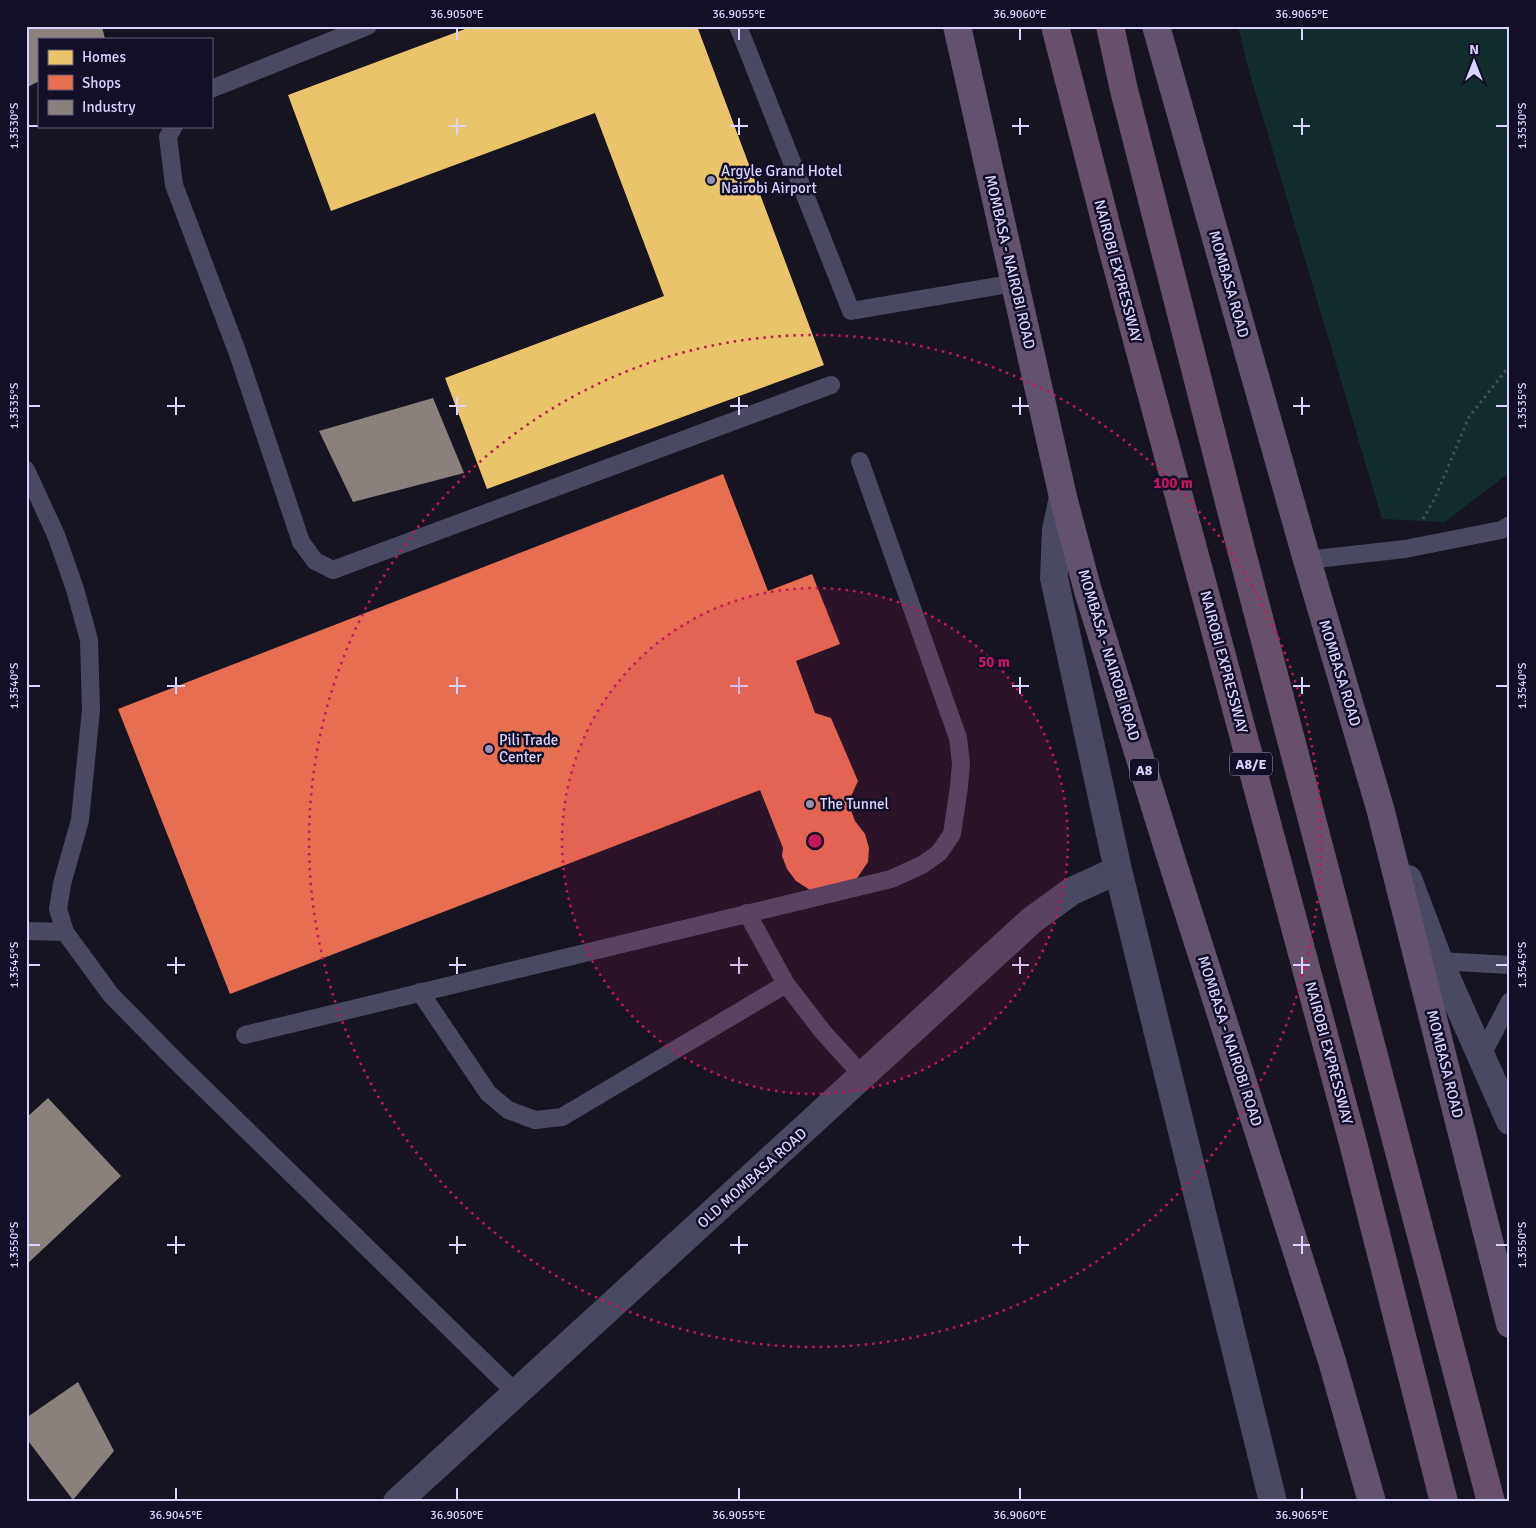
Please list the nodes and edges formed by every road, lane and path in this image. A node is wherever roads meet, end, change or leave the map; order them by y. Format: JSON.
{"nodes":[{"id":1,"x":368,"y":26,"type":"edge"},
{"id":2,"x":738,"y":26,"type":"edge"},
{"id":3,"x":957,"y":26,"type":"edge"},
{"id":4,"x":1055,"y":26,"type":"edge"},
{"id":5,"x":1110,"y":26,"type":"edge"},
{"id":6,"x":1156,"y":26,"type":"edge"},
{"id":7,"x":212,"y":89,"type":"edge"},
{"id":8,"x":173,"y":128,"type":"edge"},
{"id":9,"x":1015,"y":283,"type":"junction"},
{"id":10,"x":1510,"y":365,"type":"edge"},
{"id":11,"x":831,"y":385,"type":"dead end"},
{"id":12,"x":860,"y":461,"type":"dead end"},
{"id":13,"x":26,"y":470,"type":"edge"},
{"id":14,"x":1063,"y":497,"type":"junction"},
{"id":15,"x":1510,"y":526,"type":"edge"},
{"id":16,"x":1405,"y":549,"type":"junction"},
{"id":17,"x":1307,"y":560,"type":"junction"},
{"id":18,"x":1380,"y":808,"type":"junction"},
{"id":19,"x":1118,"y":870,"type":"junction"},
{"id":20,"x":747,"y":913,"type":"junction"},
{"id":21,"x":26,"y":931,"type":"edge"},
{"id":22,"x":65,"y":932,"type":"junction"},
{"id":23,"x":1439,"y":961,"type":"junction"},
{"id":24,"x":1510,"y":965,"type":"edge"},
{"id":25,"x":786,"y":984,"type":"junction"},
{"id":26,"x":420,"y":992,"type":"junction"},
{"id":27,"x":1510,"y":1001,"type":"edge"},
{"id":28,"x":245,"y":1035,"type":"dead end"},
{"id":29,"x":1482,"y":1055,"type":"junction"},
{"id":30,"x":863,"y":1076,"type":"junction"},
{"id":31,"x":1510,"y":1121,"type":"edge"},
{"id":32,"x":1510,"y":1324,"type":"edge"},
{"id":33,"x":516,"y":1393,"type":"junction"},
{"id":34,"x":397,"y":1502,"type":"edge"},
{"id":35,"x":1273,"y":1502,"type":"edge"},
{"id":36,"x":1372,"y":1502,"type":"edge"},
{"id":37,"x":1444,"y":1502,"type":"edge"},
{"id":38,"x":1491,"y":1502,"type":"edge"}],
"edges":[{"from":1,"to":7,"type":"lane"},
{"from":2,"to":9,"type":"lane"},
{"from":3,"to":9,"type":"highway","name":"MOMBASA - NAIROBI ROAD","number":"A8"},
{"from":4,"to":37,"type":"highway","name":"NAIROBI EXPRESSWAY","number":"A8/E"},
{"from":5,"to":38,"type":"highway","number":"A8/E"},
{"from":6,"to":17,"type":"highway","name":"MOMBASA ROAD"},
{"from":8,"to":11,"type":"lane"},
{"from":9,"to":14,"type":"highway","name":"MOMBASA - NAIROBI ROAD","number":"A8"},
{"from":10,"to":16,"type":"path"},
{"from":12,"to":20,"type":"lane"},
{"from":13,"to":22,"type":"lane"},
{"from":14,"to":19,"type":"street"},
{"from":14,"to":36,"type":"highway","name":"MOMBASA - NAIROBI ROAD","number":"A8"},
{"from":15,"to":16,"type":"lane"},
{"from":16,"to":17,"type":"lane"},
{"from":17,"to":18,"type":"highway","name":"MOMBASA ROAD"},
{"from":18,"to":23,"type":"street"},
{"from":18,"to":32,"type":"highway","name":"MOMBASA ROAD"},
{"from":19,"to":30,"type":"street","name":"OLD MOMBASA ROAD"},
{"from":19,"to":35,"type":"street"},
{"from":20,"to":25,"type":"lane"},
{"from":20,"to":26,"type":"lane"},
{"from":21,"to":22,"type":"lane"},
{"from":22,"to":33,"type":"lane"},
{"from":23,"to":24,"type":"lane"},
{"from":23,"to":29,"type":"street"},
{"from":25,"to":26,"type":"lane"},
{"from":25,"to":30,"type":"lane"},
{"from":26,"to":28,"type":"lane"},
{"from":27,"to":29,"type":"lane"},
{"from":29,"to":31,"type":"street"},
{"from":30,"to":33,"type":"street","name":"OLD MOMBASA ROAD"},
{"from":33,"to":34,"type":"street","name":"OLD MOMBASA ROAD"}]}
